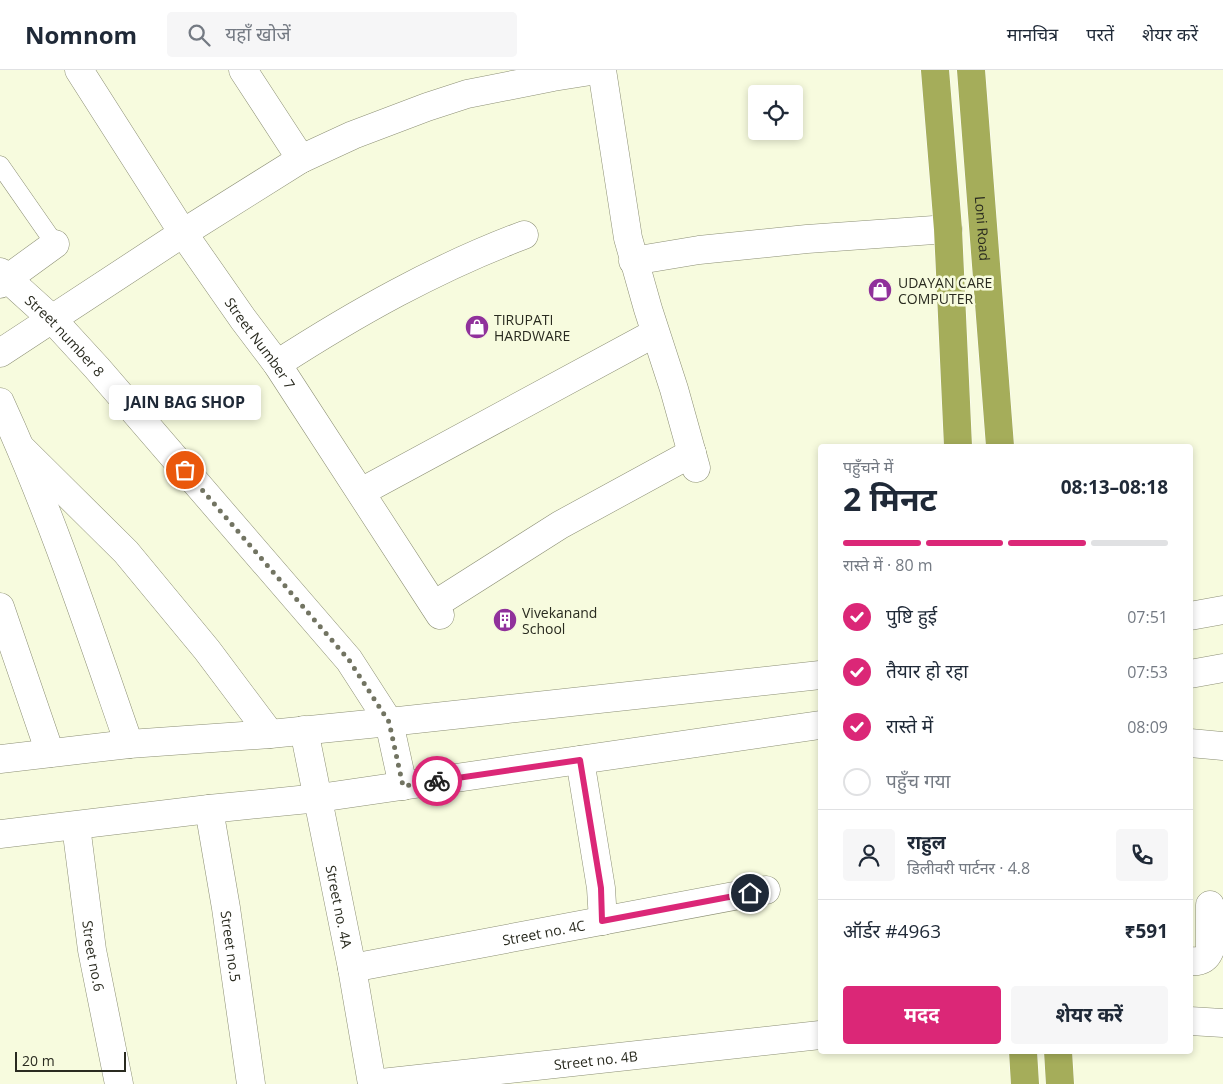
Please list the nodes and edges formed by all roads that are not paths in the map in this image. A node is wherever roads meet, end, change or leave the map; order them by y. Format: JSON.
{"nodes":[{"id":1,"x":80,"y":70,"type":"edge"},
{"id":2,"x":243,"y":70,"type":"edge"},
{"id":3,"x":597,"y":70,"type":"edge"},
{"id":4,"x":602,"y":70,"type":"edge"},
{"id":5,"x":935,"y":70,"type":"edge"},
{"id":6,"x":971,"y":70,"type":"edge"},
{"id":7,"x":301,"y":159,"type":"junction"},
{"id":8,"x":0,"y":164,"type":"edge"},
{"id":9,"x":948,"y":229,"type":"junction"},
{"id":10,"x":183,"y":233,"type":"junction"},
{"id":11,"x":524,"y":235,"type":"dead end"},
{"id":12,"x":55,"y":244,"type":"joint"},
{"id":13,"x":633,"y":261,"type":"junction"},
{"id":14,"x":2,"y":278,"type":"edge"},
{"id":15,"x":52,"y":319,"type":"junction"},
{"id":16,"x":655,"y":333,"type":"junction"},
{"id":17,"x":0,"y":353,"type":"edge"},
{"id":18,"x":278,"y":364,"type":"junction"},
{"id":19,"x":0,"y":402,"type":"edge"},
{"id":20,"x":958,"y":444,"type":"edge"},
{"id":21,"x":1000,"y":444,"type":"edge"},
{"id":22,"x":22,"y":448,"type":"junction"},
{"id":23,"x":361,"y":492,"type":"junction"},
{"id":24,"x":0,"y":607,"type":"edge"},
{"id":25,"x":1223,"y":610,"type":"edge"},
{"id":26,"x":1193,"y":615,"type":"edge"},
{"id":27,"x":1223,"y":668,"type":"edge"},
{"id":28,"x":1193,"y":673,"type":"edge"},
{"id":29,"x":818,"y":675,"type":"edge"},
{"id":30,"x":389,"y":722,"type":"junction"},
{"id":31,"x":818,"y":725,"type":"edge"},
{"id":32,"x":304,"y":730,"type":"junction"},
{"id":33,"x":270,"y":734,"type":"junction"},
{"id":34,"x":1193,"y":743,"type":"edge"},
{"id":35,"x":129,"y":744,"type":"junction"},
{"id":36,"x":1223,"y":746,"type":"edge"},
{"id":37,"x":50,"y":753,"type":"junction"},
{"id":38,"x":0,"y":760,"type":"edge"},
{"id":39,"x":580,"y":760,"type":"junction"},
{"id":40,"x":403,"y":786,"type":"junction"},
{"id":41,"x":319,"y":798,"type":"junction"},
{"id":42,"x":209,"y":809,"type":"junction"},
{"id":43,"x":76,"y":826,"type":"junction"},
{"id":44,"x":0,"y":834,"type":"edge"},
{"id":45,"x":766,"y":890,"type":"dead end"},
{"id":46,"x":1208,"y":904,"type":"edge"},
{"id":47,"x":602,"y":921,"type":"junction"},
{"id":48,"x":1193,"y":961,"type":"edge"},
{"id":49,"x":352,"y":968,"type":"junction"},
{"id":50,"x":1193,"y":1020,"type":"edge"},
{"id":51,"x":1223,"y":1023,"type":"edge"},
{"id":52,"x":818,"y":1035,"type":"edge"},
{"id":53,"x":1022,"y":1054,"type":"edge"},
{"id":54,"x":1058,"y":1054,"type":"edge"},
{"id":55,"x":119,"y":1084,"type":"edge"},
{"id":56,"x":251,"y":1084,"type":"edge"},
{"id":57,"x":372,"y":1084,"type":"edge"},
{"id":58,"x":1025,"y":1084,"type":"edge"},
{"id":59,"x":1060,"y":1084,"type":"edge"}],
"edges":[{"from":1,"to":10,"type":"street","name":"Street Number 7"},
{"from":2,"to":7,"type":"street"},
{"from":3,"to":7,"type":"street"},
{"from":4,"to":13,"type":"street"},
{"from":5,"to":9,"type":"highway"},
{"from":6,"to":21,"type":"highway","name":"Loni Road"},
{"from":7,"to":10,"type":"street"},
{"from":8,"to":12,"type":"lane"},
{"from":9,"to":13,"type":"street"},
{"from":9,"to":20,"type":"highway"},
{"from":10,"to":15,"type":"street"},
{"from":10,"to":18,"type":"street","name":"Street Number 7"},
{"from":11,"to":18,"type":"street"},
{"from":12,"to":14,"type":"street"},
{"from":13,"to":16,"type":"street"},
{"from":14,"to":15,"type":"street","name":"Street number 8"},
{"from":15,"to":17,"type":"street"},
{"from":15,"to":30,"type":"street","name":"Street number 8"},
{"from":16,"to":23,"type":"street"},
{"from":16,"to":23,"type":"street","name":"Street Number 7"},
{"from":18,"to":23,"type":"street","name":"Street Number 7"},
{"from":19,"to":22,"type":"street"},
{"from":22,"to":33,"type":"street"},
{"from":22,"to":35,"type":"street"},
{"from":24,"to":37,"type":"street"},
{"from":25,"to":26,"type":"street"},
{"from":27,"to":28,"type":"street"},
{"from":29,"to":30,"type":"street"},
{"from":30,"to":32,"type":"street"},
{"from":30,"to":40,"type":"street","name":"Street number 8"},
{"from":31,"to":39,"type":"street"},
{"from":32,"to":33,"type":"street"},
{"from":32,"to":41,"type":"street","name":"Street no. 4A"},
{"from":33,"to":35,"type":"street"},
{"from":34,"to":36,"type":"street"},
{"from":35,"to":37,"type":"street"},
{"from":37,"to":38,"type":"street"},
{"from":39,"to":40,"type":"street"},
{"from":39,"to":47,"type":"street"},
{"from":40,"to":41,"type":"street"},
{"from":41,"to":42,"type":"street"},
{"from":41,"to":49,"type":"street","name":"Street no. 4A"},
{"from":42,"to":43,"type":"street"},
{"from":42,"to":56,"type":"street","name":"Street no.5"},
{"from":43,"to":44,"type":"street"},
{"from":43,"to":55,"type":"street","name":"Street no.6"},
{"from":45,"to":47,"type":"street","name":"Street no. 4C"},
{"from":46,"to":48,"type":"street"},
{"from":47,"to":49,"type":"street","name":"Street no. 4C"},
{"from":49,"to":57,"type":"street","name":"Street no. 4A"},
{"from":50,"to":51,"type":"street"},
{"from":52,"to":57,"type":"street","name":"Street no. 4B"},
{"from":53,"to":58,"type":"highway"},
{"from":54,"to":59,"type":"highway"}]}
